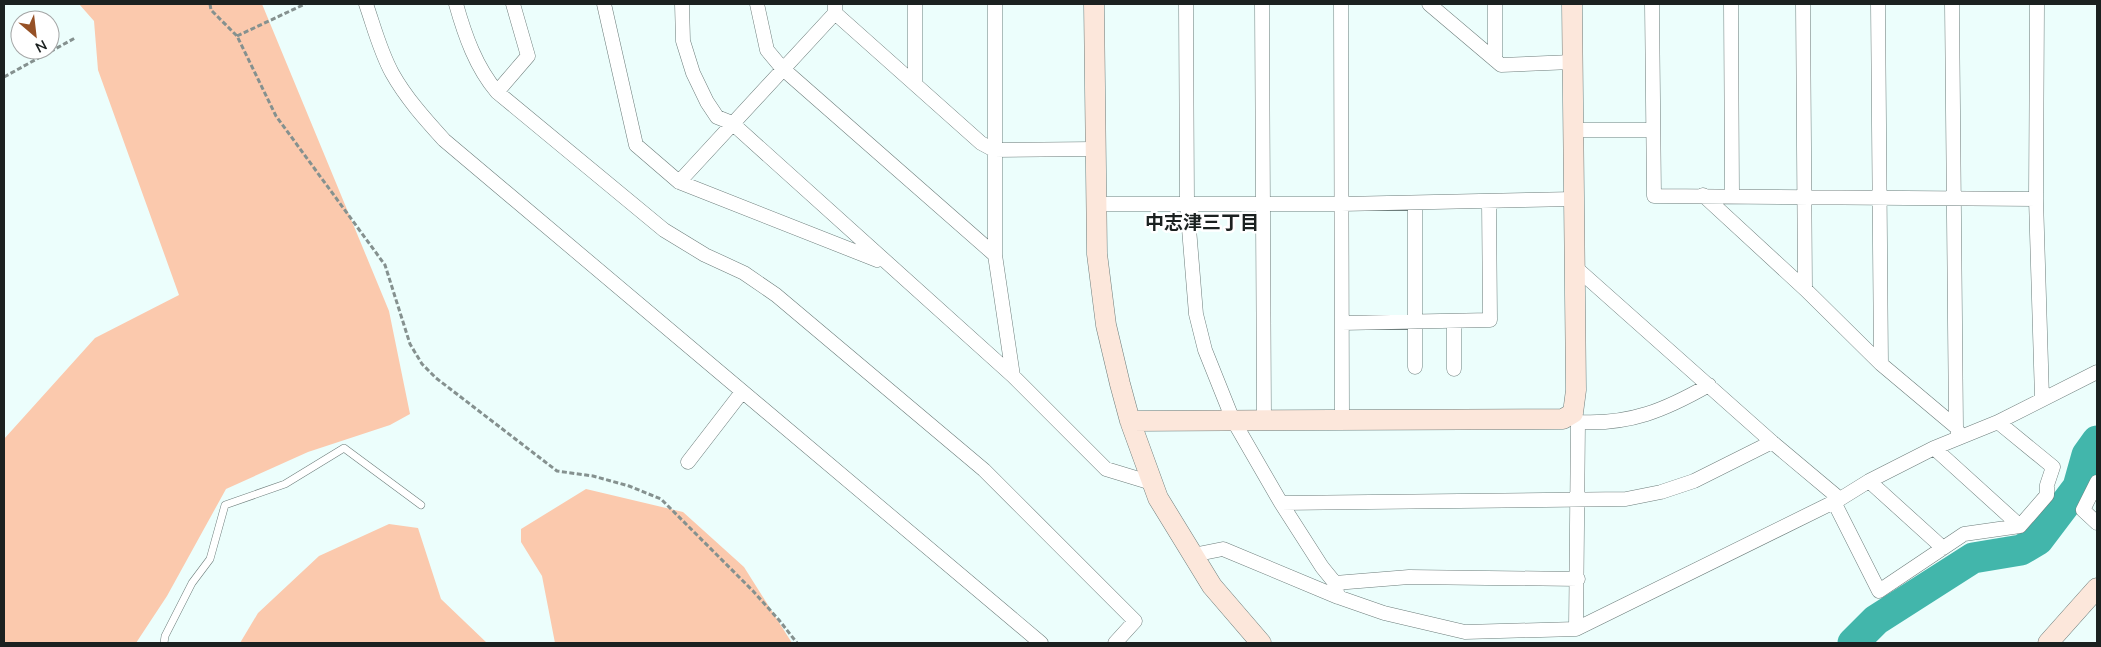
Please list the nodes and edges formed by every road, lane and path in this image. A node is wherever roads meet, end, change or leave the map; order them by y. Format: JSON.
{"nodes":[{"id":1,"x":210,"y":4,"type":"edge"},
{"id":2,"x":305,"y":4,"type":"edge"},
{"id":3,"x":366,"y":4,"type":"edge"},
{"id":4,"x":456,"y":4,"type":"edge"},
{"id":5,"x":513,"y":4,"type":"edge"},
{"id":6,"x":604,"y":4,"type":"edge"},
{"id":7,"x":682,"y":4,"type":"edge"},
{"id":8,"x":757,"y":4,"type":"edge"},
{"id":9,"x":915,"y":4,"type":"edge"},
{"id":10,"x":995,"y":4,"type":"edge"},
{"id":11,"x":1094,"y":4,"type":"edge"},
{"id":12,"x":1186,"y":4,"type":"edge"},
{"id":13,"x":1262,"y":4,"type":"edge"},
{"id":14,"x":1341,"y":4,"type":"edge"},
{"id":15,"x":1429,"y":4,"type":"edge"},
{"id":16,"x":1495,"y":4,"type":"edge"},
{"id":17,"x":1572,"y":4,"type":"edge"},
{"id":18,"x":1652,"y":4,"type":"edge"},
{"id":19,"x":1731,"y":4,"type":"edge"},
{"id":20,"x":1803,"y":4,"type":"edge"},
{"id":21,"x":1878,"y":4,"type":"edge"},
{"id":22,"x":1952,"y":4,"type":"edge"},
{"id":23,"x":2037,"y":4,"type":"edge"},
{"id":24,"x":835,"y":8,"type":"edge"},
{"id":25,"x":237,"y":36,"type":"junction"},
{"id":26,"x":75,"y":38,"type":"dead end"},
{"id":27,"x":1495,"y":60,"type":"junction"},
{"id":28,"x":1572,"y":62,"type":"junction"},
{"id":29,"x":782,"y":68,"type":"junction"},
{"id":30,"x":4,"y":77,"type":"edge"},
{"id":31,"x":915,"y":84,"type":"junction"},
{"id":32,"x":497,"y":92,"type":"junction"},
{"id":33,"x":732,"y":123,"type":"junction"},
{"id":34,"x":1573,"y":130,"type":"junction"},
{"id":35,"x":1653,"y":130,"type":"junction"},
{"id":36,"x":1095,"y":149,"type":"junction"},
{"id":37,"x":994,"y":150,"type":"junction"},
{"id":38,"x":679,"y":182,"type":"junction"},
{"id":39,"x":1703,"y":195,"type":"junction"},
{"id":40,"x":1732,"y":196,"type":"junction"},
{"id":41,"x":1804,"y":196,"type":"junction"},
{"id":42,"x":1879,"y":197,"type":"junction"},
{"id":43,"x":1954,"y":198,"type":"junction"},
{"id":44,"x":1574,"y":199,"type":"junction"},
{"id":45,"x":2036,"y":199,"type":"junction"},
{"id":46,"x":1489,"y":201,"type":"junction"},
{"id":47,"x":1415,"y":202,"type":"junction"},
{"id":48,"x":1096,"y":204,"type":"junction"},
{"id":49,"x":1186,"y":204,"type":"junction"},
{"id":50,"x":1263,"y":204,"type":"junction"},
{"id":51,"x":1342,"y":204,"type":"junction"},
{"id":52,"x":994,"y":255,"type":"junction"},
{"id":53,"x":885,"y":263,"type":"junction"},
{"id":54,"x":1574,"y":266,"type":"junction"},
{"id":55,"x":1806,"y":289,"type":"junction"},
{"id":56,"x":1454,"y":320,"type":"junction"},
{"id":57,"x":1414,"y":322,"type":"junction"},
{"id":58,"x":1342,"y":323,"type":"junction"},
{"id":59,"x":1880,"y":364,"type":"junction"},
{"id":60,"x":1415,"y":367,"type":"dead end"},
{"id":61,"x":1454,"y":369,"type":"dead end"},
{"id":62,"x":2097,"y":372,"type":"edge"},
{"id":63,"x":1013,"y":376,"type":"junction"},
{"id":64,"x":1709,"y":385,"type":"junction"},
{"id":65,"x":742,"y":392,"type":"junction"},
{"id":66,"x":2042,"y":398,"type":"junction"},
{"id":67,"x":1576,"y":418,"type":"junction"},
{"id":68,"x":1342,"y":419,"type":"junction"},
{"id":69,"x":1233,"y":420,"type":"junction"},
{"id":70,"x":1264,"y":420,"type":"junction"},
{"id":71,"x":1130,"y":421,"type":"junction"},
{"id":72,"x":1998,"y":422,"type":"junction"},
{"id":73,"x":1959,"y":433,"type":"junction"},
{"id":74,"x":1772,"y":442,"type":"junction"},
{"id":75,"x":1934,"y":448,"type":"junction"},
{"id":76,"x":688,"y":462,"type":"dead end"},
{"id":77,"x":1869,"y":481,"type":"junction"},
{"id":78,"x":1152,"y":482,"type":"junction"},
{"id":79,"x":2097,"y":482,"type":"edge"},
{"id":80,"x":1577,"y":500,"type":"junction"},
{"id":81,"x":1837,"y":500,"type":"junction"},
{"id":82,"x":1281,"y":503,"type":"junction"},
{"id":83,"x":421,"y":505,"type":"dead end"},
{"id":84,"x":2097,"y":523,"type":"edge"},
{"id":85,"x":2020,"y":526,"type":"junction"},
{"id":86,"x":1943,"y":548,"type":"junction"},
{"id":87,"x":1193,"y":556,"type":"junction"},
{"id":88,"x":1578,"y":579,"type":"junction"},
{"id":89,"x":1335,"y":583,"type":"junction"},
{"id":90,"x":1338,"y":597,"type":"junction"},
{"id":91,"x":2094,"y":598,"type":"edge"},
{"id":92,"x":1576,"y":629,"type":"junction"},
{"id":93,"x":1461,"y":638,"type":"edge"},
{"id":94,"x":164,"y":643,"type":"edge"},
{"id":95,"x":796,"y":643,"type":"edge"},
{"id":96,"x":1041,"y":643,"type":"edge"},
{"id":97,"x":1115,"y":643,"type":"edge"},
{"id":98,"x":1261,"y":643,"type":"edge"},
{"id":99,"x":2048,"y":643,"type":"edge"}],
"edges":[{"from":1,"to":25,"type":"path"},
{"from":2,"to":25,"type":"path"},
{"from":3,"to":65,"type":"street"},
{"from":4,"to":32,"type":"street"},
{"from":5,"to":32,"type":"street"},
{"from":6,"to":38,"type":"street"},
{"from":7,"to":33,"type":"street"},
{"from":8,"to":29,"type":"street"},
{"from":9,"to":31,"type":"street"},
{"from":10,"to":37,"type":"street"},
{"from":11,"to":36,"type":"street"},
{"from":12,"to":49,"type":"street"},
{"from":13,"to":50,"type":"street"},
{"from":14,"to":51,"type":"street"},
{"from":15,"to":27,"type":"street"},
{"from":16,"to":27,"type":"street"},
{"from":17,"to":28,"type":"street"},
{"from":18,"to":35,"type":"street"},
{"from":19,"to":40,"type":"street"},
{"from":20,"to":41,"type":"street"},
{"from":21,"to":42,"type":"street"},
{"from":22,"to":43,"type":"street"},
{"from":23,"to":45,"type":"street"},
{"from":24,"to":29,"type":"street"},
{"from":24,"to":31,"type":"street"},
{"from":25,"to":95,"type":"path"},
{"from":26,"to":30,"type":"path"},
{"from":27,"to":28,"type":"street"},
{"from":28,"to":34,"type":"street"},
{"from":29,"to":33,"type":"street"},
{"from":29,"to":52,"type":"street"},
{"from":31,"to":37,"type":"street"},
{"from":32,"to":97,"type":"street"},
{"from":33,"to":38,"type":"street"},
{"from":33,"to":53,"type":"street"},
{"from":34,"to":35,"type":"street"},
{"from":34,"to":44,"type":"street"},
{"from":35,"to":39,"type":"street"},
{"from":36,"to":37,"type":"street"},
{"from":36,"to":48,"type":"street"},
{"from":37,"to":52,"type":"street"},
{"from":38,"to":53,"type":"street"},
{"from":39,"to":40,"type":"street"},
{"from":39,"to":55,"type":"street"},
{"from":40,"to":41,"type":"street"},
{"from":41,"to":42,"type":"street"},
{"from":41,"to":55,"type":"street"},
{"from":42,"to":43,"type":"street"},
{"from":42,"to":59,"type":"street"},
{"from":43,"to":45,"type":"street"},
{"from":43,"to":73,"type":"street"},
{"from":44,"to":46,"type":"street"},
{"from":44,"to":54,"type":"street"},
{"from":45,"to":66,"type":"street"},
{"from":46,"to":47,"type":"street"},
{"from":46,"to":56,"type":"street"},
{"from":47,"to":51,"type":"street"},
{"from":47,"to":57,"type":"street"},
{"from":48,"to":49,"type":"street"},
{"from":48,"to":71,"type":"street"},
{"from":49,"to":50,"type":"street"},
{"from":49,"to":69,"type":"street"},
{"from":50,"to":51,"type":"street"},
{"from":50,"to":70,"type":"street"},
{"from":51,"to":58,"type":"street"},
{"from":52,"to":63,"type":"street"},
{"from":53,"to":63,"type":"street"},
{"from":54,"to":64,"type":"street"},
{"from":54,"to":67,"type":"street"},
{"from":55,"to":59,"type":"street"},
{"from":56,"to":57,"type":"street"},
{"from":56,"to":61,"type":"street"},
{"from":57,"to":58,"type":"street"},
{"from":57,"to":60,"type":"street"},
{"from":58,"to":68,"type":"street"},
{"from":59,"to":73,"type":"street"},
{"from":62,"to":66,"type":"street"},
{"from":63,"to":78,"type":"street"},
{"from":64,"to":67,"type":"street"},
{"from":64,"to":74,"type":"street"},
{"from":65,"to":76,"type":"street"},
{"from":65,"to":96,"type":"street"},
{"from":66,"to":72,"type":"street"},
{"from":67,"to":68,"type":"street"},
{"from":67,"to":80,"type":"street"},
{"from":68,"to":70,"type":"street"},
{"from":69,"to":70,"type":"street"},
{"from":69,"to":71,"type":"street"},
{"from":69,"to":82,"type":"street"},
{"from":71,"to":78,"type":"street"},
{"from":72,"to":73,"type":"street"},
{"from":72,"to":85,"type":"street"},
{"from":73,"to":75,"type":"street"},
{"from":74,"to":80,"type":"street"},
{"from":74,"to":81,"type":"street"},
{"from":75,"to":77,"type":"street"},
{"from":75,"to":85,"type":"street"},
{"from":77,"to":81,"type":"street"},
{"from":77,"to":86,"type":"street"},
{"from":78,"to":87,"type":"street"},
{"from":79,"to":84,"type":"street"},
{"from":80,"to":82,"type":"street"},
{"from":80,"to":88,"type":"street"},
{"from":81,"to":86,"type":"street"},
{"from":81,"to":92,"type":"street"},
{"from":82,"to":89,"type":"street"},
{"from":83,"to":94,"type":"lane"},
{"from":85,"to":86,"type":"street"},
{"from":87,"to":90,"type":"street"},
{"from":87,"to":98,"type":"street"},
{"from":88,"to":89,"type":"street"},
{"from":88,"to":92,"type":"street"},
{"from":89,"to":90,"type":"street"},
{"from":90,"to":93,"type":"street"},
{"from":91,"to":99,"type":"street"},
{"from":92,"to":93,"type":"street"}]}
